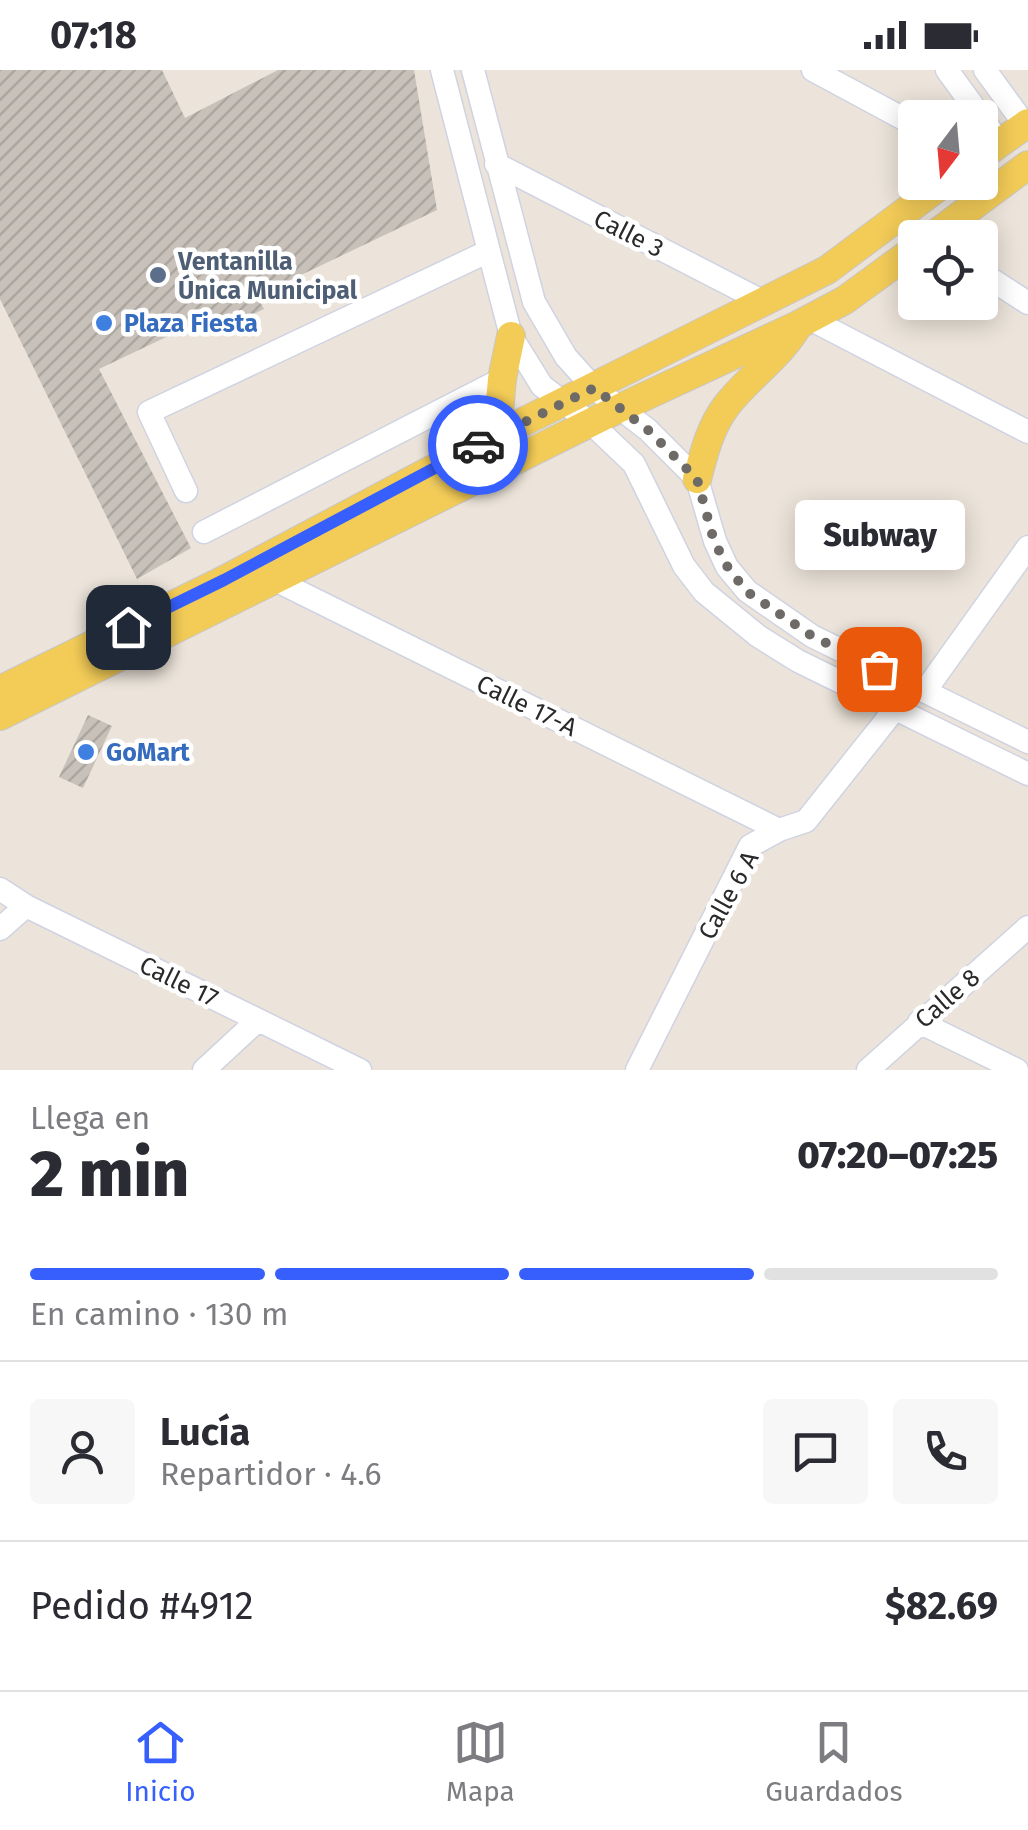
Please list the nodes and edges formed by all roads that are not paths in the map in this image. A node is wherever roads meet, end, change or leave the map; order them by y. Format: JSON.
{"nodes":[{"id":1,"x":442,"y":70,"type":"edge"},
{"id":2,"x":473,"y":70,"type":"edge"},
{"id":3,"x":813,"y":70,"type":"edge"},
{"id":4,"x":947,"y":70,"type":"edge"},
{"id":5,"x":985,"y":70,"type":"edge"},
{"id":6,"x":963,"y":100,"type":"edge"},
{"id":7,"x":481,"y":101,"type":"junction"},
{"id":8,"x":452,"y":107,"type":"junction"},
{"id":9,"x":898,"y":116,"type":"edge"},
{"id":10,"x":1027,"y":124,"type":"edge"},
{"id":11,"x":488,"y":132,"type":"junction"},
{"id":12,"x":460,"y":138,"type":"junction"},
{"id":13,"x":998,"y":144,"type":"edge"},
{"id":14,"x":496,"y":164,"type":"junction"},
{"id":15,"x":1028,"y":166,"type":"edge"},
{"id":16,"x":921,"y":200,"type":"edge"},
{"id":17,"x":954,"y":220,"type":"edge"},
{"id":18,"x":488,"y":251,"type":"junction"},
{"id":19,"x":898,"y":261,"type":"edge"},
{"id":20,"x":998,"y":284,"type":"edge"},
{"id":21,"x":762,"y":301,"type":"junction"},
{"id":22,"x":1028,"y":303,"type":"edge"},
{"id":23,"x":803,"y":322,"type":"junction"},
{"id":24,"x":511,"y":336,"type":"junction"},
{"id":25,"x":502,"y":379,"type":"junction"},
{"id":26,"x":594,"y":388,"type":"junction"},
{"id":27,"x":562,"y":403,"type":"junction"},
{"id":28,"x":620,"y":408,"type":"junction"},
{"id":29,"x":592,"y":424,"type":"junction"},
{"id":30,"x":1028,"y":432,"type":"edge"},
{"id":31,"x":498,"y":434,"type":"junction"},
{"id":32,"x":697,"y":479,"type":"junction"},
{"id":33,"x":186,"y":491,"type":"dead end"},
{"id":34,"x":204,"y":532,"type":"dead end"},
{"id":35,"x":1028,"y":547,"type":"edge"},
{"id":36,"x":274,"y":580,"type":"junction"},
{"id":37,"x":0,"y":690,"type":"edge"},
{"id":38,"x":925,"y":691,"type":"junction"},
{"id":39,"x":896,"y":709,"type":"junction"},
{"id":40,"x":0,"y":716,"type":"edge"},
{"id":41,"x":1028,"y":742,"type":"edge"},
{"id":42,"x":1028,"y":774,"type":"edge"},
{"id":43,"x":779,"y":830,"type":"junction"},
{"id":44,"x":0,"y":889,"type":"edge"},
{"id":45,"x":0,"y":904,"type":"edge"},
{"id":46,"x":26,"y":906,"type":"junction"},
{"id":47,"x":1028,"y":928,"type":"edge"},
{"id":48,"x":0,"y":929,"type":"edge"},
{"id":49,"x":258,"y":1020,"type":"junction"},
{"id":50,"x":920,"y":1022,"type":"junction"},
{"id":51,"x":204,"y":1070,"type":"edge"},
{"id":52,"x":360,"y":1070,"type":"edge"},
{"id":53,"x":638,"y":1070,"type":"edge"},
{"id":54,"x":868,"y":1070,"type":"edge"},
{"id":55,"x":1017,"y":1070,"type":"edge"}],
"edges":[{"from":1,"to":8,"type":"street"},
{"from":2,"to":7,"type":"street"},
{"from":3,"to":9,"type":"street"},
{"from":4,"to":6,"type":"street"},
{"from":5,"to":10,"type":"street"},
{"from":7,"to":8,"type":"street"},
{"from":7,"to":11,"type":"street"},
{"from":8,"to":12,"type":"street"},
{"from":10,"to":13,"type":"main road"},
{"from":11,"to":12,"type":"street"},
{"from":11,"to":14,"type":"street"},
{"from":12,"to":18,"type":"street"},
{"from":14,"to":21,"type":"street","name":"Calle 3"},
{"from":14,"to":26,"type":"street"},
{"from":15,"to":17,"type":"main road"},
{"from":16,"to":21,"type":"main road"},
{"from":18,"to":24,"type":"street"},
{"from":18,"to":33,"type":"street"},
{"from":19,"to":23,"type":"main road"},
{"from":20,"to":22,"type":"street"},
{"from":21,"to":26,"type":"main road"},
{"from":23,"to":28,"type":"main road"},
{"from":23,"to":30,"type":"street"},
{"from":23,"to":32,"type":"main road"},
{"from":24,"to":25,"type":"main road"},
{"from":24,"to":27,"type":"street"},
{"from":25,"to":31,"type":"main road"},
{"from":25,"to":34,"type":"street"},
{"from":26,"to":27,"type":"main road"},
{"from":26,"to":28,"type":"street"},
{"from":27,"to":29,"type":"street"},
{"from":27,"to":31,"type":"main road"},
{"from":28,"to":29,"type":"main road"},
{"from":28,"to":32,"type":"street"},
{"from":29,"to":36,"type":"main road"},
{"from":29,"to":39,"type":"street"},
{"from":31,"to":37,"type":"main road"},
{"from":32,"to":38,"type":"street"},
{"from":35,"to":38,"type":"street"},
{"from":36,"to":40,"type":"main road"},
{"from":36,"to":43,"type":"street","name":"Calle 17-A"},
{"from":38,"to":41,"type":"street"},
{"from":39,"to":42,"type":"street"},
{"from":39,"to":43,"type":"street","name":"Calle 6 A"},
{"from":43,"to":53,"type":"street","name":"Calle 6 A"},
{"from":44,"to":46,"type":"street","name":"Calle 17"},
{"from":45,"to":46,"type":"street"},
{"from":46,"to":48,"type":"street"},
{"from":46,"to":49,"type":"street","name":"Calle 17"},
{"from":47,"to":50,"type":"street","name":"Calle 8"},
{"from":49,"to":51,"type":"street"},
{"from":49,"to":52,"type":"street","name":"Calle 17"},
{"from":50,"to":54,"type":"street","name":"Calle 8"},
{"from":50,"to":55,"type":"street"}]}
